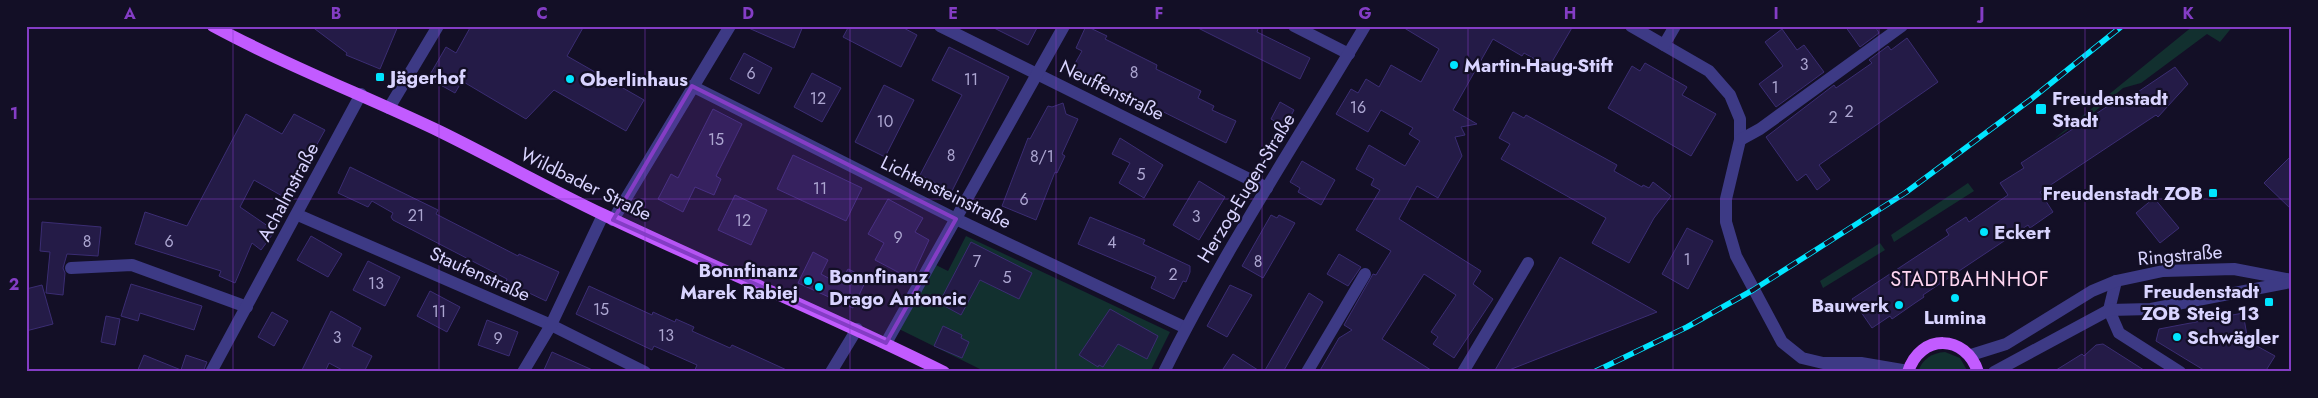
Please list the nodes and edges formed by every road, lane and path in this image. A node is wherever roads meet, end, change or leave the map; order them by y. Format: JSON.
{"nodes":[{"id":1,"x":213,"y":26,"type":"edge"},
{"id":2,"x":438,"y":26,"type":"edge"},
{"id":3,"x":730,"y":26,"type":"edge"},
{"id":4,"x":940,"y":26,"type":"edge"},
{"id":5,"x":1064,"y":26,"type":"edge"},
{"id":6,"x":1294,"y":26,"type":"edge"},
{"id":7,"x":1365,"y":26,"type":"edge"},
{"id":8,"x":1632,"y":26,"type":"edge"},
{"id":9,"x":1675,"y":26,"type":"edge"},
{"id":10,"x":1902,"y":26,"type":"edge"},
{"id":11,"x":1664,"y":45,"type":"junction"},
{"id":12,"x":1349,"y":54,"type":"junction"},
{"id":13,"x":1036,"y":74,"type":"junction"},
{"id":14,"x":692,"y":86,"type":"junction"},
{"id":15,"x":362,"y":94,"type":"junction"},
{"id":16,"x":389,"y":108,"type":"junction"},
{"id":17,"x":1740,"y":140,"type":"junction"},
{"id":18,"x":1267,"y":188,"type":"junction"},
{"id":19,"x":298,"y":215,"type":"junction"},
{"id":20,"x":608,"y":217,"type":"junction"},
{"id":21,"x":956,"y":219,"type":"junction"},
{"id":22,"x":1528,"y":263,"type":"dead end"},
{"id":23,"x":71,"y":268,"type":"dead end"},
{"id":24,"x":2234,"y":269,"type":"junction"},
{"id":25,"x":1365,"y":274,"type":"dead end"},
{"id":26,"x":2116,"y":281,"type":"junction"},
{"id":27,"x":2292,"y":281,"type":"edge"},
{"id":28,"x":2247,"y":290,"type":"junction"},
{"id":29,"x":248,"y":307,"type":"junction"},
{"id":30,"x":2109,"y":310,"type":"junction"},
{"id":31,"x":551,"y":325,"type":"junction"},
{"id":32,"x":1186,"y":328,"type":"junction"},
{"id":33,"x":857,"y":330,"type":"junction"},
{"id":34,"x":886,"y":343,"type":"junction"},
{"id":35,"x":1971,"y":356,"type":"junction"},
{"id":36,"x":1908,"y":371,"type":"edge"},
{"id":37,"x":212,"y":372,"type":"edge"},
{"id":38,"x":523,"y":372,"type":"edge"},
{"id":39,"x":645,"y":372,"type":"edge"},
{"id":40,"x":831,"y":372,"type":"edge"},
{"id":41,"x":944,"y":372,"type":"edge"},
{"id":42,"x":1164,"y":372,"type":"edge"},
{"id":43,"x":1307,"y":372,"type":"edge"},
{"id":44,"x":1463,"y":372,"type":"edge"},
{"id":45,"x":1978,"y":372,"type":"edge"},
{"id":46,"x":1994,"y":372,"type":"edge"},
{"id":47,"x":2180,"y":372,"type":"edge"}],
"edges":[{"from":1,"to":15,"type":"main road","name":"Wildbader Straße"},
{"from":2,"to":16,"type":"street"},
{"from":3,"to":14,"type":"street"},
{"from":4,"to":13,"type":"street","name":"Neuffenstraße"},
{"from":5,"to":13,"type":"street"},
{"from":6,"to":12,"type":"street"},
{"from":7,"to":12,"type":"street","name":"Herzog-Eugen-Straße"},
{"from":8,"to":11,"type":"street"},
{"from":9,"to":11,"type":"street"},
{"from":10,"to":17,"type":"street"},
{"from":11,"to":17,"type":"street"},
{"from":12,"to":18,"type":"street","name":"Herzog-Eugen-Straße"},
{"from":13,"to":18,"type":"street","name":"Neuffenstraße"},
{"from":13,"to":21,"type":"street"},
{"from":14,"to":20,"type":"street"},
{"from":14,"to":21,"type":"street","name":"Lichtensteinstraße"},
{"from":15,"to":16,"type":"main road","name":"Wildbader Straße"},
{"from":15,"to":19,"type":"street","name":"Achalmstraße"},
{"from":16,"to":20,"type":"main road","name":"Wildbader Straße"},
{"from":17,"to":36,"type":"street"},
{"from":18,"to":32,"type":"street","name":"Herzog-Eugen-Straße"},
{"from":19,"to":29,"type":"street","name":"Achalmstraße"},
{"from":19,"to":31,"type":"street","name":"Staufenstraße"},
{"from":20,"to":31,"type":"street"},
{"from":20,"to":33,"type":"main road","name":"Wildbader Straße"},
{"from":21,"to":32,"type":"street","name":"Lichtensteinstraße"},
{"from":21,"to":34,"type":"street"},
{"from":22,"to":44,"type":"street"},
{"from":23,"to":29,"type":"street"},
{"from":24,"to":26,"type":"street","name":"Ringstraße"},
{"from":24,"to":27,"type":"street","name":"Ringstraße"},
{"from":24,"to":28,"type":"street"},
{"from":25,"to":43,"type":"street"},
{"from":26,"to":30,"type":"street"},
{"from":26,"to":35,"type":"street","name":"Ringstraße"},
{"from":27,"to":28,"type":"street","name":"Ringstraße"},
{"from":28,"to":30,"type":"street","name":"Ringstraße"},
{"from":29,"to":37,"type":"street","name":"Achalmstraße"},
{"from":30,"to":46,"type":"street","name":"Ringstraße"},
{"from":30,"to":47,"type":"street"},
{"from":31,"to":38,"type":"street"},
{"from":31,"to":39,"type":"street","name":"Staufenstraße"},
{"from":32,"to":42,"type":"street","name":"Herzog-Eugen-Straße"},
{"from":33,"to":34,"type":"main road","name":"Wildbader Straße"},
{"from":33,"to":40,"type":"street"},
{"from":34,"to":41,"type":"main road","name":"Wildbader Straße"},
{"from":35,"to":36,"type":"main road"},
{"from":35,"to":45,"type":"main road"}]}
